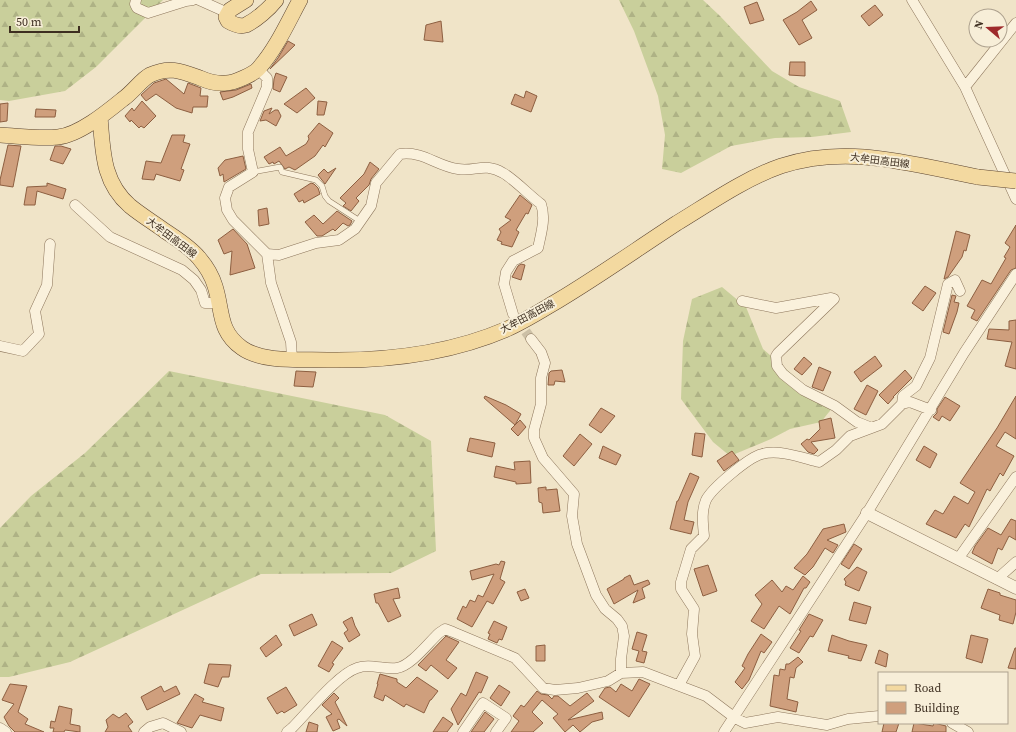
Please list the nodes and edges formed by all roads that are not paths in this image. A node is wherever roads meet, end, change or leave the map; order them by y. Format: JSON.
{"nodes":[{"id":1,"x":136,"y":0,"type":"edge"},
{"id":2,"x":193,"y":0,"type":"edge"},
{"id":3,"x":198,"y":0,"type":"edge"},
{"id":4,"x":246,"y":0,"type":"edge"},
{"id":5,"x":276,"y":0,"type":"edge"},
{"id":6,"x":300,"y":0,"type":"edge"},
{"id":7,"x":912,"y":0,"type":"edge"},
{"id":8,"x":228,"y":14,"type":"junction"},
{"id":9,"x":1016,"y":23,"type":"edge"},
{"id":10,"x":258,"y":69,"type":"junction"},
{"id":11,"x":965,"y":87,"type":"junction"},
{"id":12,"x":100,"y":117,"type":"junction"},
{"id":13,"x":0,"y":135,"type":"edge"},
{"id":14,"x":253,"y":172,"type":"junction"},
{"id":15,"x":1016,"y":182,"type":"edge"},
{"id":16,"x":1016,"y":199,"type":"edge"},
{"id":17,"x":75,"y":205,"type":"dead end"},
{"id":18,"x":360,"y":221,"type":"junction"},
{"id":19,"x":50,"y":244,"type":"dead end"},
{"id":20,"x":267,"y":254,"type":"junction"},
{"id":21,"x":1016,"y":274,"type":"edge"},
{"id":22,"x":960,"y":291,"type":"dead end"},
{"id":23,"x":742,"y":301,"type":"dead end"},
{"id":24,"x":218,"y":303,"type":"junction"},
{"id":25,"x":513,"y":314,"type":"tunnel mouth"},
{"id":26,"x":531,"y":339,"type":"tunnel mouth"},
{"id":27,"x":0,"y":346,"type":"edge"},
{"id":28,"x":292,"y":358,"type":"junction"},
{"id":29,"x":902,"y":404,"type":"junction"},
{"id":30,"x":930,"y":410,"type":"junction"},
{"id":31,"x":872,"y":428,"type":"junction"},
{"id":32,"x":1016,"y":477,"type":"edge"},
{"id":33,"x":867,"y":513,"type":"junction"},
{"id":34,"x":958,"y":559,"type":"junction"},
{"id":35,"x":1016,"y":562,"type":"edge"},
{"id":36,"x":997,"y":579,"type":"junction"},
{"id":37,"x":1016,"y":588,"type":"edge"},
{"id":38,"x":621,"y":674,"type":"junction"},
{"id":39,"x":679,"y":685,"type":"junction"},
{"id":40,"x":878,"y":716,"type":"edge"},
{"id":41,"x":734,"y":718,"type":"junction"},
{"id":42,"x":954,"y":724,"type":"edge"},
{"id":43,"x":0,"y":728,"type":"edge"},
{"id":44,"x":6,"y":732,"type":"edge"},
{"id":45,"x":144,"y":732,"type":"edge"},
{"id":46,"x":181,"y":732,"type":"edge"},
{"id":47,"x":287,"y":732,"type":"edge"},
{"id":48,"x":463,"y":732,"type":"edge"},
{"id":49,"x":496,"y":732,"type":"edge"},
{"id":50,"x":724,"y":732,"type":"edge"},
{"id":51,"x":968,"y":732,"type":"edge"}],
"edges":[{"from":1,"to":2,"type":"street"},
{"from":3,"to":8,"type":"street"},
{"from":4,"to":8,"type":"main road"},
{"from":5,"to":8,"type":"main road"},
{"from":6,"to":10,"type":"main road"},
{"from":7,"to":11,"type":"street"},
{"from":9,"to":11,"type":"street"},
{"from":10,"to":12,"type":"main road"},
{"from":10,"to":14,"type":"street"},
{"from":11,"to":16,"type":"street"},
{"from":12,"to":13,"type":"main road"},
{"from":12,"to":24,"type":"main road","name":"大牟田高田線"},
{"from":14,"to":18,"type":"lane"},
{"from":14,"to":20,"type":"street"},
{"from":15,"to":28,"type":"main road","name":"大牟田高田線","bridge":true},
{"from":17,"to":24,"type":"street"},
{"from":18,"to":20,"type":"street"},
{"from":18,"to":25,"type":"street"},
{"from":19,"to":27,"type":"street"},
{"from":20,"to":28,"type":"street"},
{"from":21,"to":30,"type":"street"},
{"from":22,"to":29,"type":"street"},
{"from":23,"to":31,"type":"street"},
{"from":24,"to":28,"type":"main road","name":"大牟田高田線"},
{"from":26,"to":38,"type":"street"},
{"from":29,"to":30,"type":"street"},
{"from":29,"to":31,"type":"street"},
{"from":30,"to":33,"type":"street"},
{"from":31,"to":39,"type":"street"},
{"from":32,"to":34,"type":"street"},
{"from":33,"to":34,"type":"street"},
{"from":33,"to":41,"type":"street"},
{"from":34,"to":36,"type":"street"},
{"from":35,"to":36,"type":"street"},
{"from":36,"to":37,"type":"street"},
{"from":38,"to":39,"type":"street"},
{"from":38,"to":47,"type":"street"},
{"from":39,"to":41,"type":"street"},
{"from":40,"to":41,"type":"street"},
{"from":41,"to":50,"type":"street"},
{"from":42,"to":51,"type":"street"},
{"from":43,"to":44,"type":"street"},
{"from":45,"to":46,"type":"street"},
{"from":48,"to":49,"type":"street"}]}
